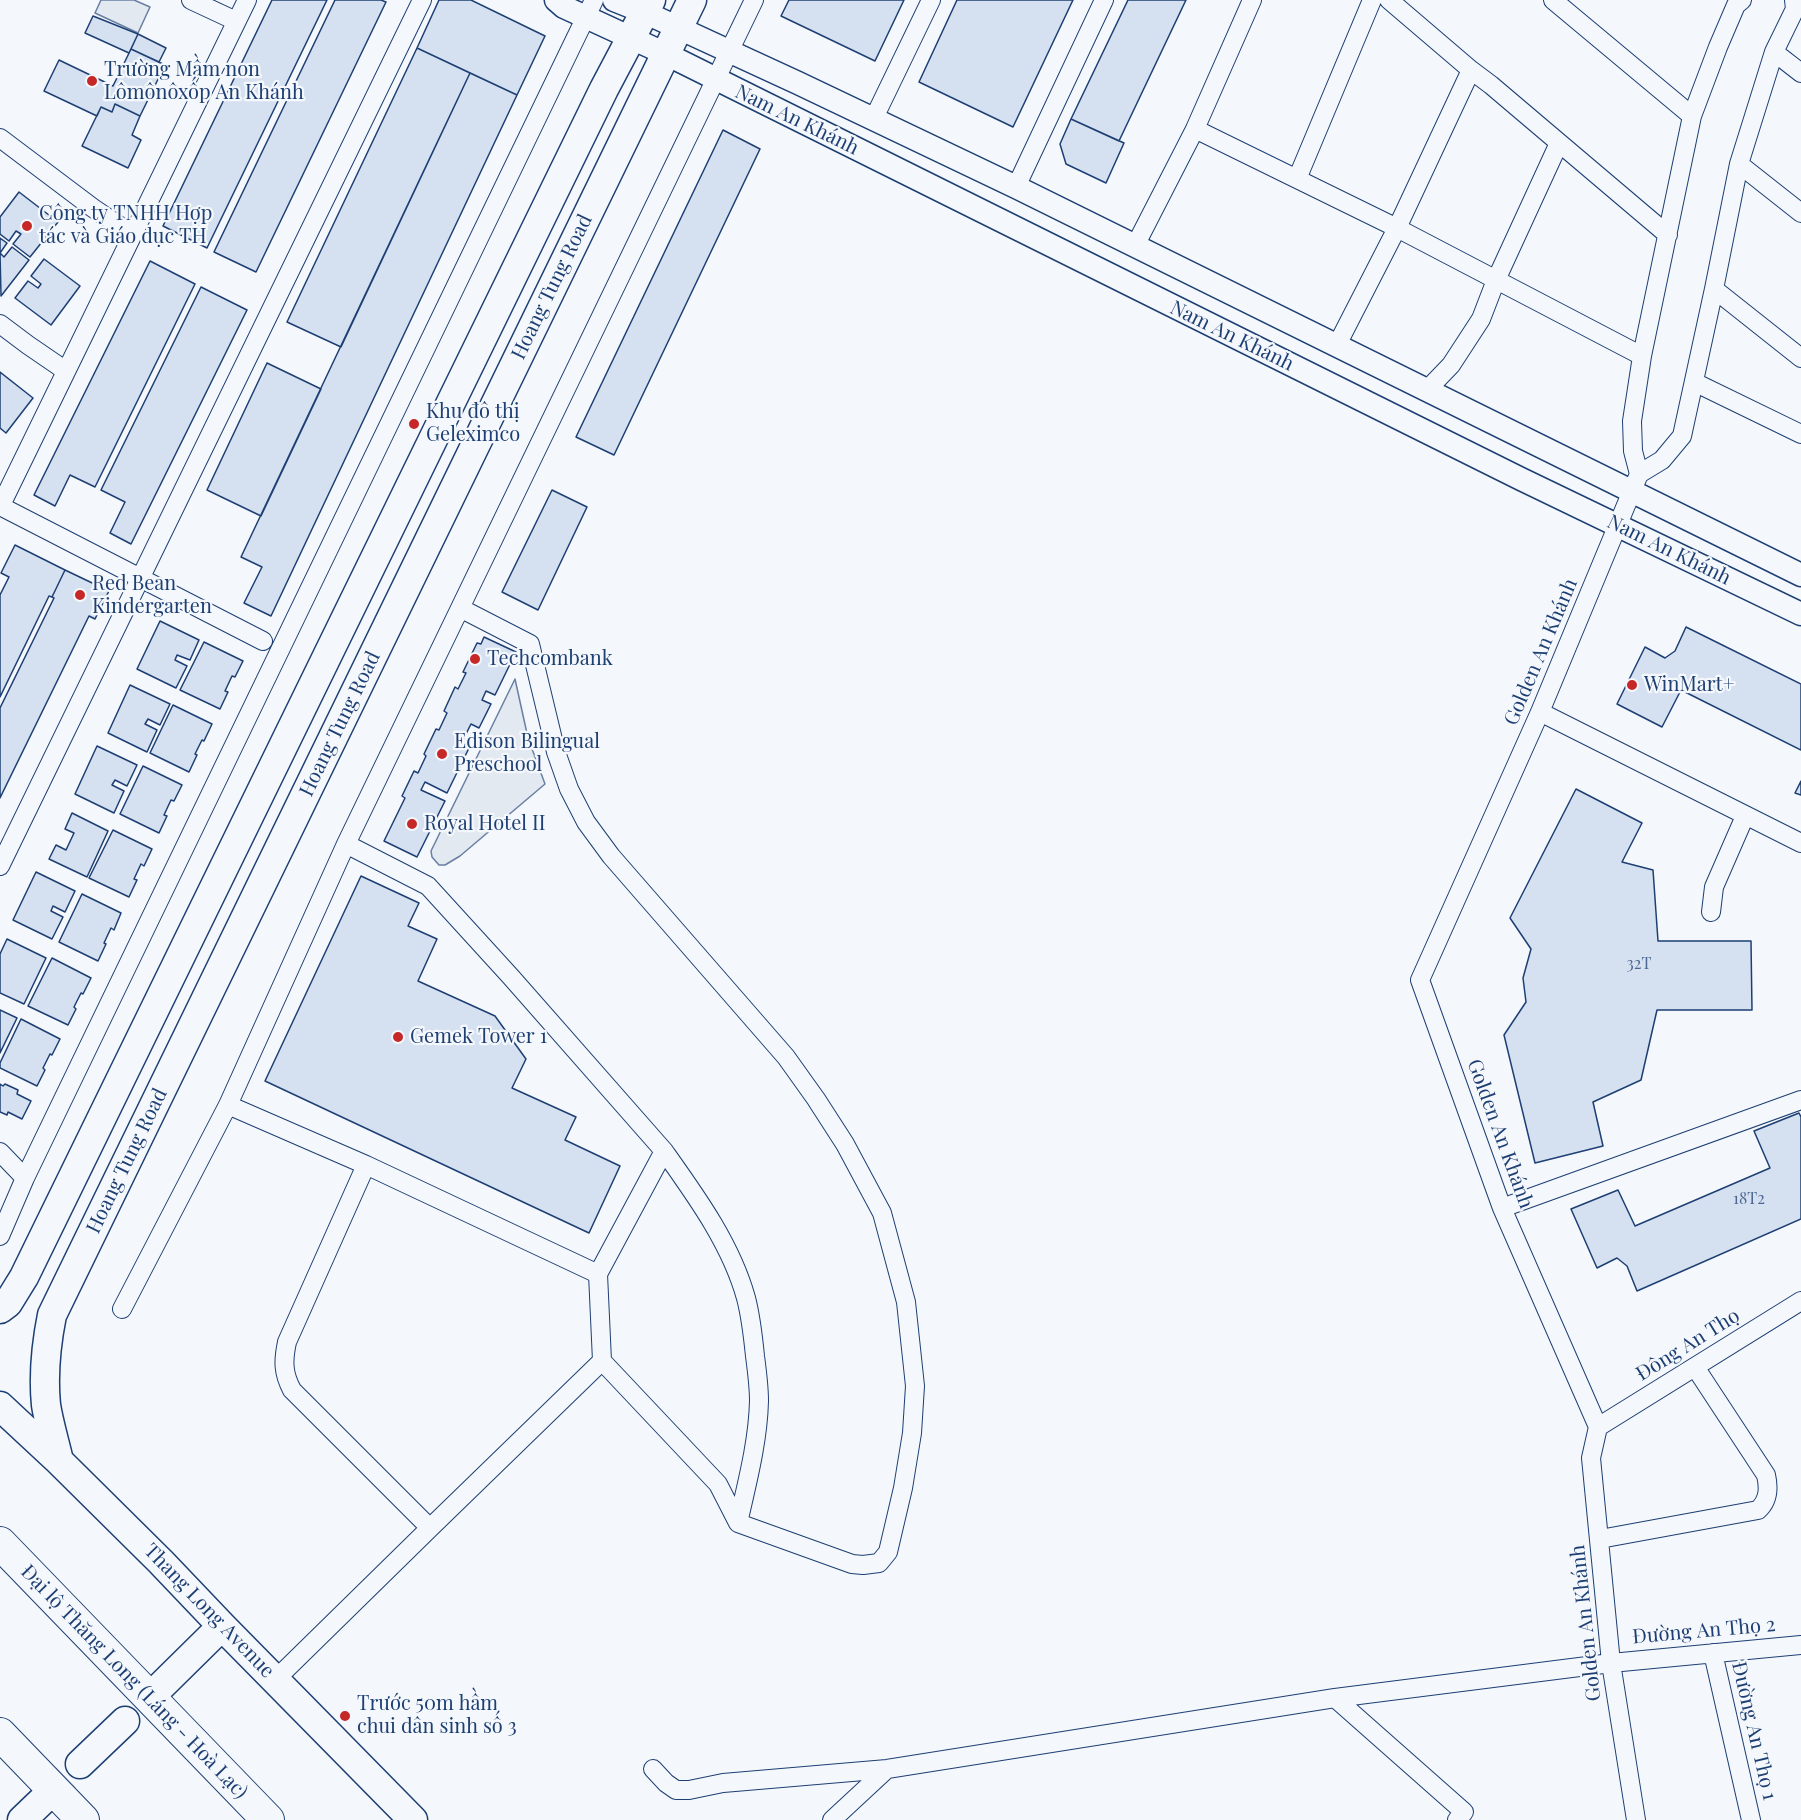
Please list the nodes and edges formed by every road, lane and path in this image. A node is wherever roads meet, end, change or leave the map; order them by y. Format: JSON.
{"nodes":[{"id":1,"x":191,"y":0,"type":"edge"},
{"id":2,"x":247,"y":0,"type":"edge"},
{"id":3,"x":422,"y":0,"type":"edge"},
{"id":4,"x":556,"y":0,"type":"edge"},
{"id":5,"x":614,"y":0,"type":"edge"},
{"id":6,"x":692,"y":0,"type":"edge"},
{"id":7,"x":754,"y":0,"type":"edge"},
{"id":8,"x":931,"y":0,"type":"edge"},
{"id":9,"x":1104,"y":0,"type":"edge"},
{"id":10,"x":1252,"y":0,"type":"edge"},
{"id":11,"x":1372,"y":0,"type":"edge"},
{"id":12,"x":1389,"y":0,"type":"edge"},
{"id":13,"x":1553,"y":0,"type":"edge"},
{"id":14,"x":1794,"y":0,"type":"edge"},
{"id":15,"x":1736,"y":2,"type":"edge"},
{"id":16,"x":647,"y":6,"type":"edge"},
{"id":17,"x":590,"y":9,"type":"edge"},
{"id":18,"x":236,"y":21,"type":"junction"},
{"id":19,"x":678,"y":28,"type":"junction"},
{"id":20,"x":630,"y":38,"type":"junction"},
{"id":21,"x":729,"y":51,"type":"junction"},
{"id":22,"x":1774,"y":52,"type":"junction"},
{"id":23,"x":666,"y":54,"type":"junction"},
{"id":24,"x":1471,"y":70,"type":"junction"},
{"id":25,"x":1801,"y":73,"type":"edge"},
{"id":26,"x":716,"y":79,"type":"junction"},
{"id":27,"x":1692,"y":116,"type":"junction"},
{"id":28,"x":874,"y":118,"type":"junction"},
{"id":29,"x":1195,"y":129,"type":"junction"},
{"id":30,"x":0,"y":138,"type":"edge"},
{"id":31,"x":1559,"y":143,"type":"junction"},
{"id":32,"x":953,"y":157,"type":"junction"},
{"id":33,"x":1739,"y":164,"type":"junction"},
{"id":34,"x":1297,"y":179,"type":"junction"},
{"id":35,"x":1016,"y":187,"type":"junction"},
{"id":36,"x":937,"y":189,"type":"junction"},
{"id":37,"x":1801,"y":213,"type":"edge"},
{"id":38,"x":1397,"y":228,"type":"junction"},
{"id":39,"x":133,"y":234,"type":"junction"},
{"id":40,"x":1668,"y":235,"type":"junction"},
{"id":41,"x":1135,"y":246,"type":"junction"},
{"id":42,"x":1496,"y":280,"type":"junction"},
{"id":43,"x":1714,"y":289,"type":"junction"},
{"id":44,"x":0,"y":324,"type":"edge"},
{"id":45,"x":1337,"y":345,"type":"junction"},
{"id":46,"x":1642,"y":356,"type":"junction"},
{"id":47,"x":1801,"y":358,"type":"edge"},
{"id":48,"x":66,"y":371,"type":"junction"},
{"id":49,"x":1694,"y":382,"type":"junction"},
{"id":50,"x":1426,"y":391,"type":"junction"},
{"id":51,"x":1801,"y":434,"type":"edge"},
{"id":52,"x":1636,"y":483,"type":"junction"},
{"id":53,"x":0,"y":507,"type":"edge"},
{"id":54,"x":1617,"y":525,"type":"junction"},
{"id":55,"x":1801,"y":575,"type":"edge"},
{"id":56,"x":141,"y":578,"type":"junction"},
{"id":57,"x":460,"y":608,"type":"junction"},
{"id":58,"x":1801,"y":614,"type":"edge"},
{"id":59,"x":263,"y":641,"type":"dead end"},
{"id":60,"x":1540,"y":712,"type":"junction"},
{"id":61,"x":1745,"y":816,"type":"junction"},
{"id":62,"x":1801,"y":843,"type":"edge"},
{"id":63,"x":346,"y":844,"type":"junction"},
{"id":64,"x":0,"y":866,"type":"edge"},
{"id":65,"x":1711,"y":912,"type":"dead end"},
{"id":66,"x":1801,"y":1100,"type":"edge"},
{"id":67,"x":228,"y":1106,"type":"junction"},
{"id":68,"x":664,"y":1151,"type":"junction"},
{"id":69,"x":0,"y":1152,"type":"edge"},
{"id":70,"x":366,"y":1165,"type":"junction"},
{"id":71,"x":25,"y":1178,"type":"junction"},
{"id":72,"x":1502,"y":1208,"type":"junction"},
{"id":73,"x":0,"y":1236,"type":"edge"},
{"id":74,"x":598,"y":1274,"type":"junction"},
{"id":75,"x":1801,"y":1301,"type":"edge"},
{"id":76,"x":122,"y":1309,"type":"dead end"},
{"id":77,"x":0,"y":1310,"type":"edge"},
{"id":78,"x":602,"y":1361,"type":"junction"},
{"id":79,"x":1695,"y":1367,"type":"junction"},
{"id":80,"x":0,"y":1406,"type":"edge"},
{"id":81,"x":1598,"y":1427,"type":"junction"},
{"id":82,"x":59,"y":1461,"type":"junction"},
{"id":83,"x":738,"y":1523,"type":"junction"},
{"id":84,"x":430,"y":1528,"type":"junction"},
{"id":85,"x":1600,"y":1539,"type":"junction"},
{"id":86,"x":0,"y":1544,"type":"edge"},
{"id":87,"x":222,"y":1626,"type":"junction"},
{"id":88,"x":1801,"y":1645,"type":"edge"},
{"id":89,"x":1713,"y":1653,"type":"junction"},
{"id":90,"x":1611,"y":1663,"type":"junction"},
{"id":91,"x":276,"y":1679,"type":"junction"},
{"id":92,"x":153,"y":1694,"type":"dead end"},
{"id":93,"x":1335,"y":1698,"type":"junction"},
{"id":94,"x":125,"y":1721,"type":"dead end"},
{"id":95,"x":0,"y":1734,"type":"edge"},
{"id":96,"x":80,"y":1764,"type":"tunnel mouth"},
{"id":97,"x":652,"y":1769,"type":"dead end"},
{"id":98,"x":887,"y":1769,"type":"junction"},
{"id":99,"x":46,"y":1797,"type":"tunnel mouth"},
{"id":100,"x":22,"y":1820,"type":"edge"},
{"id":101,"x":83,"y":1820,"type":"edge"},
{"id":102,"x":268,"y":1820,"type":"edge"},
{"id":103,"x":413,"y":1820,"type":"edge"},
{"id":104,"x":832,"y":1820,"type":"edge"},
{"id":105,"x":1457,"y":1820,"type":"edge"},
{"id":106,"x":1636,"y":1820,"type":"edge"},
{"id":107,"x":1751,"y":1820,"type":"edge"}],
"edges":[{"from":1,"to":18,"type":"street"},
{"from":2,"to":18,"type":"street"},
{"from":3,"to":56,"type":"street"},
{"from":4,"to":17,"type":"street","name":"Nam An Khánh"},
{"from":5,"to":16,"type":"street","name":"Nam An Khánh"},
{"from":6,"to":19,"type":"main road","name":"Hoang Tung Road"},
{"from":7,"to":21,"type":"street"},
{"from":8,"to":28,"type":"street"},
{"from":9,"to":35,"type":"street"},
{"from":10,"to":29,"type":"street"},
{"from":11,"to":34,"type":"street"},
{"from":12,"to":24,"type":"street"},
{"from":13,"to":27,"type":"street"},
{"from":14,"to":22,"type":"street"},
{"from":15,"to":27,"type":"street"},
{"from":16,"to":19,"type":"street","name":"Nam An Khánh"},
{"from":16,"to":20,"type":"main road","name":"Hoang Tung Road"},
{"from":17,"to":20,"type":"street","name":"Nam An Khánh"},
{"from":17,"to":71,"type":"street"},
{"from":18,"to":39,"type":"street"},
{"from":19,"to":21,"type":"street","name":"Nam An Khánh"},
{"from":19,"to":23,"type":"main road","name":"Hoang Tung Road"},
{"from":20,"to":23,"type":"street","name":"Nam An Khánh"},
{"from":20,"to":77,"type":"main road","name":"Hoang Tung Road"},
{"from":21,"to":26,"type":"street"},
{"from":21,"to":28,"type":"street","name":"Nam An Khánh"},
{"from":22,"to":25,"type":"street"},
{"from":22,"to":33,"type":"street"},
{"from":23,"to":26,"type":"street","name":"Nam An Khánh"},
{"from":23,"to":82,"type":"main road","name":"Hoang Tung Road"},
{"from":24,"to":31,"type":"street"},
{"from":24,"to":38,"type":"street"},
{"from":26,"to":36,"type":"street","name":"Nam An Khánh"},
{"from":26,"to":57,"type":"street"},
{"from":27,"to":40,"type":"street"},
{"from":28,"to":32,"type":"street","name":"Nam An Khánh"},
{"from":29,"to":34,"type":"street"},
{"from":29,"to":41,"type":"street"},
{"from":30,"to":39,"type":"street"},
{"from":31,"to":40,"type":"street"},
{"from":31,"to":42,"type":"street"},
{"from":32,"to":35,"type":"street","name":"Nam An Khánh"},
{"from":32,"to":36,"type":"street"},
{"from":33,"to":37,"type":"street"},
{"from":33,"to":43,"type":"street"},
{"from":34,"to":38,"type":"street"},
{"from":35,"to":41,"type":"street","name":"Nam An Khánh"},
{"from":36,"to":54,"type":"street","name":"Nam An Khánh"},
{"from":38,"to":42,"type":"street"},
{"from":38,"to":45,"type":"street"},
{"from":39,"to":48,"type":"street"},
{"from":40,"to":46,"type":"street"},
{"from":41,"to":45,"type":"street","name":"Nam An Khánh"},
{"from":42,"to":46,"type":"street"},
{"from":42,"to":50,"type":"street"},
{"from":43,"to":47,"type":"street"},
{"from":43,"to":49,"type":"street"},
{"from":44,"to":48,"type":"street"},
{"from":45,"to":50,"type":"street","name":"Nam An Khánh"},
{"from":46,"to":52,"type":"street"},
{"from":48,"to":53,"type":"street"},
{"from":49,"to":51,"type":"street"},
{"from":49,"to":52,"type":"street"},
{"from":50,"to":52,"type":"street","name":"Nam An Khánh"},
{"from":52,"to":54,"type":"street","name":"Golden An Khánh"},
{"from":52,"to":55,"type":"street","name":"Nam An Khánh"},
{"from":53,"to":56,"type":"street"},
{"from":54,"to":58,"type":"street","name":"Nam An Khánh"},
{"from":54,"to":60,"type":"street","name":"Golden An Khánh"},
{"from":56,"to":59,"type":"street"},
{"from":56,"to":64,"type":"street"},
{"from":57,"to":63,"type":"street"},
{"from":57,"to":83,"type":"street"},
{"from":60,"to":61,"type":"street"},
{"from":60,"to":72,"type":"street","name":"Golden An Khánh"},
{"from":61,"to":62,"type":"street"},
{"from":61,"to":65,"type":"street"},
{"from":63,"to":67,"type":"street"},
{"from":63,"to":68,"type":"street"},
{"from":66,"to":72,"type":"street"},
{"from":67,"to":70,"type":"street"},
{"from":67,"to":76,"type":"street"},
{"from":68,"to":74,"type":"street"},
{"from":68,"to":83,"type":"street"},
{"from":69,"to":71,"type":"street"},
{"from":70,"to":74,"type":"street"},
{"from":70,"to":84,"type":"street"},
{"from":71,"to":73,"type":"street"},
{"from":72,"to":81,"type":"street","name":"Golden An Khánh"},
{"from":74,"to":78,"type":"street"},
{"from":75,"to":79,"type":"street","name":"Đông An Thọ"},
{"from":78,"to":83,"type":"street"},
{"from":78,"to":84,"type":"street"},
{"from":79,"to":81,"type":"street","name":"Đông An Thọ"},
{"from":79,"to":85,"type":"street"},
{"from":80,"to":82,"type":"main road","name":"Thang Long Avenue"},
{"from":81,"to":85,"type":"street","name":"Golden An Khánh"},
{"from":82,"to":87,"type":"main road","name":"Thang Long Avenue"},
{"from":84,"to":91,"type":"street"},
{"from":85,"to":90,"type":"street","name":"Golden An Khánh"},
{"from":86,"to":102,"type":"highway","name":"Đại lộ Thăng Long (Láng - Hoà Lạc)"},
{"from":87,"to":91,"type":"main road","name":"Thang Long Avenue"},
{"from":87,"to":92,"type":"main road"},
{"from":88,"to":89,"type":"street","name":"Đường An Thọ 2"},
{"from":89,"to":90,"type":"street","name":"Đường An Thọ 2"},
{"from":89,"to":107,"type":"street","name":"Đường An Thọ 1"},
{"from":90,"to":93,"type":"street","name":"Đường An Thọ 2"},
{"from":90,"to":106,"type":"street","name":"Golden An Khánh"},
{"from":91,"to":103,"type":"main road","name":"Thang Long Avenue"},
{"from":93,"to":98,"type":"street","name":"Đường An Thọ 2"},
{"from":93,"to":105,"type":"street"},
{"from":94,"to":96,"type":"main road"},
{"from":95,"to":101,"type":"highway"},
{"from":97,"to":98,"type":"street","name":"Đường An Thọ 2"},
{"from":98,"to":104,"type":"street"},
{"from":99,"to":100,"type":"main road"}]}
